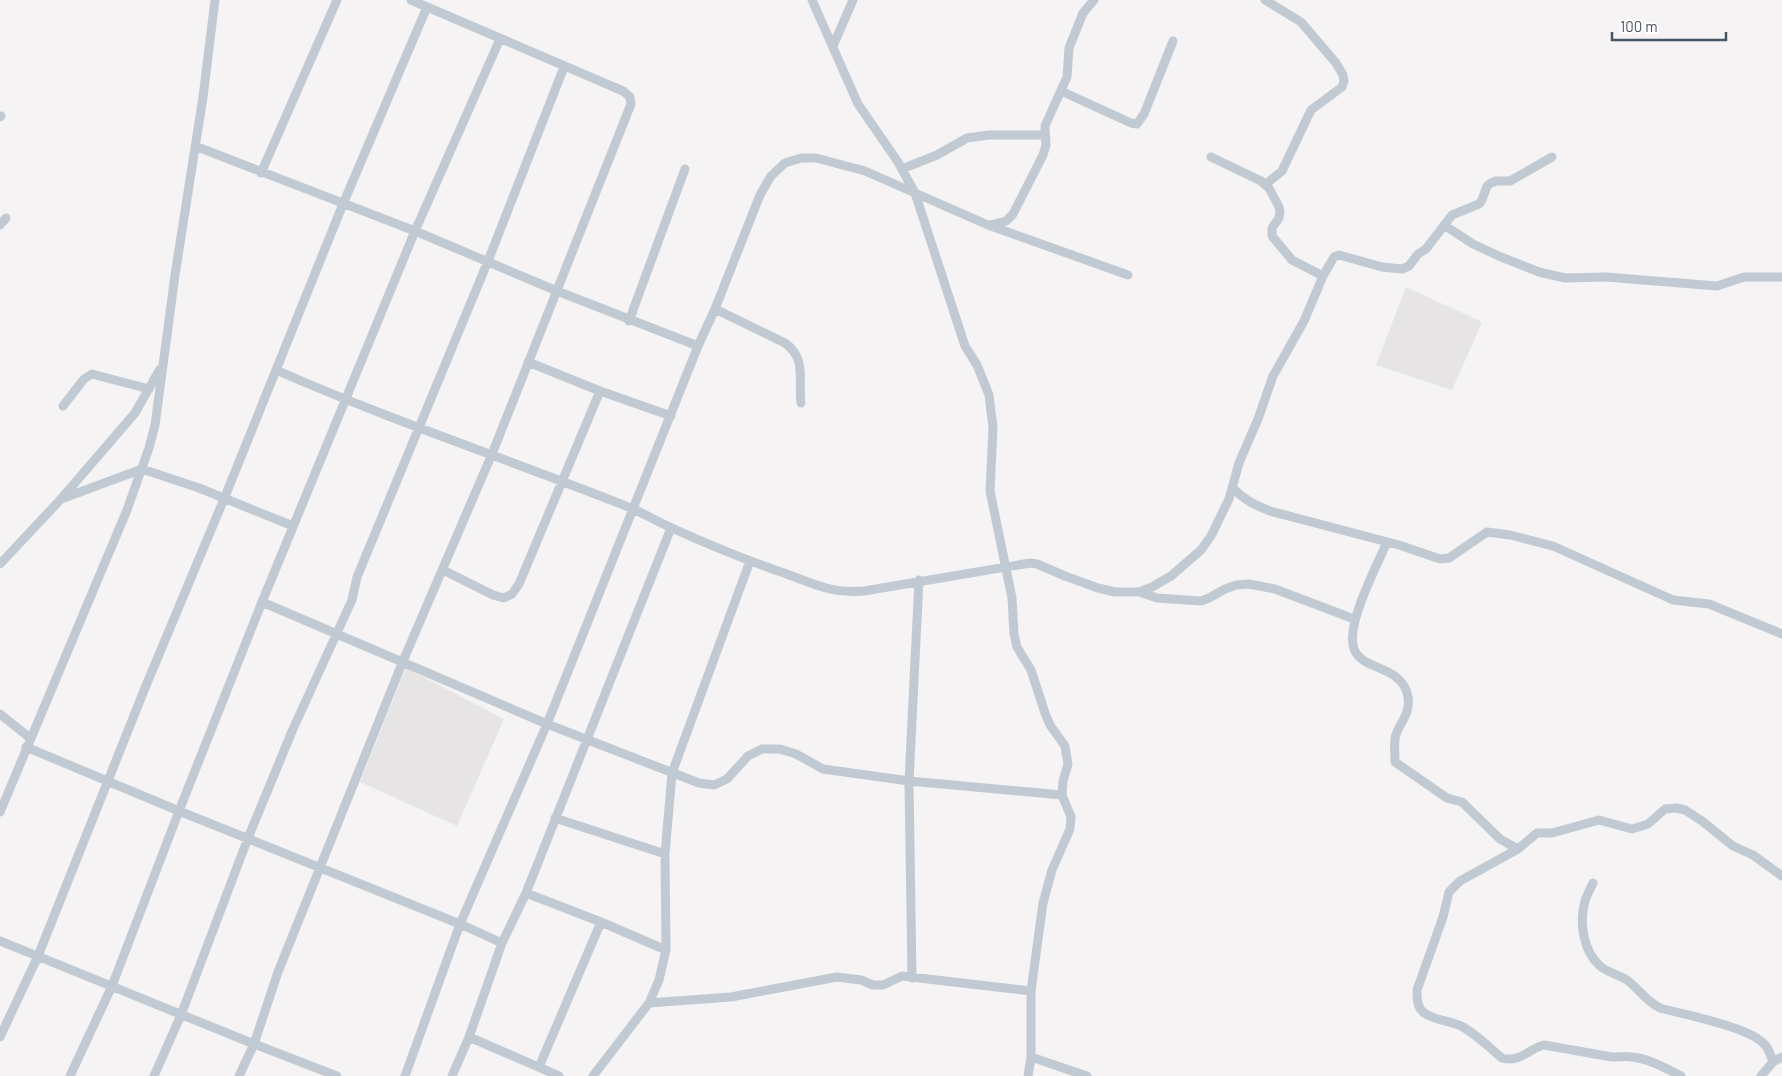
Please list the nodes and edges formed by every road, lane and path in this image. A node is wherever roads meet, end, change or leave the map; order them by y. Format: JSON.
{"nodes":[{"id":1,"x":215,"y":0,"type":"edge"},
{"id":2,"x":337,"y":0,"type":"edge"},
{"id":3,"x":411,"y":0,"type":"edge"},
{"id":4,"x":812,"y":0,"type":"edge"},
{"id":5,"x":853,"y":0,"type":"edge"},
{"id":6,"x":1094,"y":0,"type":"edge"},
{"id":7,"x":1266,"y":0,"type":"edge"},
{"id":8,"x":427,"y":7,"type":"junction"},
{"id":9,"x":500,"y":39,"type":"junction"},
{"id":10,"x":1173,"y":42,"type":"dead end"},
{"id":11,"x":833,"y":46,"type":"junction"},
{"id":12,"x":564,"y":67,"type":"junction"},
{"id":13,"x":1061,"y":91,"type":"junction"},
{"id":14,"x":1044,"y":135,"type":"junction"},
{"id":15,"x":195,"y":146,"type":"junction"},
{"id":16,"x":1211,"y":157,"type":"dead end"},
{"id":17,"x":1552,"y":157,"type":"dead end"},
{"id":18,"x":685,"y":169,"type":"dead end"},
{"id":19,"x":902,"y":169,"type":"junction"},
{"id":20,"x":261,"y":173,"type":"junction"},
{"id":21,"x":1266,"y":184,"type":"junction"},
{"id":22,"x":915,"y":194,"type":"junction"},
{"id":23,"x":343,"y":204,"type":"junction"},
{"id":24,"x":1444,"y":224,"type":"junction"},
{"id":25,"x":988,"y":225,"type":"junction"},
{"id":26,"x":415,"y":231,"type":"junction"},
{"id":27,"x":488,"y":261,"type":"junction"},
{"id":28,"x":1128,"y":275,"type":"dead end"},
{"id":29,"x":1323,"y":276,"type":"junction"},
{"id":30,"x":1782,"y":277,"type":"edge"},
{"id":31,"x":557,"y":292,"type":"junction"},
{"id":32,"x":715,"y":309,"type":"junction"},
{"id":33,"x":630,"y":321,"type":"junction"},
{"id":34,"x":698,"y":346,"type":"junction"},
{"id":35,"x":528,"y":362,"type":"junction"},
{"id":36,"x":163,"y":365,"type":"junction"},
{"id":37,"x":276,"y":370,"type":"junction"},
{"id":38,"x":149,"y":389,"type":"junction"},
{"id":39,"x":600,"y":391,"type":"junction"},
{"id":40,"x":345,"y":400,"type":"junction"},
{"id":41,"x":801,"y":403,"type":"dead end"},
{"id":42,"x":63,"y":406,"type":"dead end"},
{"id":43,"x":671,"y":416,"type":"junction"},
{"id":44,"x":418,"y":426,"type":"junction"},
{"id":45,"x":492,"y":454,"type":"junction"},
{"id":46,"x":142,"y":468,"type":"junction"},
{"id":47,"x":562,"y":482,"type":"junction"},
{"id":48,"x":1234,"y":488,"type":"junction"},
{"id":49,"x":61,"y":499,"type":"junction"},
{"id":50,"x":224,"y":499,"type":"junction"},
{"id":51,"x":634,"y":509,"type":"junction"},
{"id":52,"x":293,"y":526,"type":"junction"},
{"id":53,"x":671,"y":528,"type":"junction"},
{"id":54,"x":1387,"y":542,"type":"junction"},
{"id":55,"x":750,"y":561,"type":"junction"},
{"id":56,"x":0,"y":564,"type":"edge"},
{"id":57,"x":1006,"y":566,"type":"junction"},
{"id":58,"x":443,"y":570,"type":"junction"},
{"id":59,"x":919,"y":580,"type":"junction"},
{"id":60,"x":1139,"y":592,"type":"junction"},
{"id":61,"x":262,"y":602,"type":"junction"},
{"id":62,"x":1354,"y":619,"type":"junction"},
{"id":63,"x":335,"y":634,"type":"junction"},
{"id":64,"x":1782,"y":634,"type":"edge"},
{"id":65,"x":403,"y":661,"type":"junction"},
{"id":66,"x":0,"y":714,"type":"edge"},
{"id":67,"x":547,"y":724,"type":"junction"},
{"id":68,"x":30,"y":738,"type":"junction"},
{"id":69,"x":587,"y":740,"type":"junction"},
{"id":70,"x":26,"y":747,"type":"junction"},
{"id":71,"x":672,"y":773,"type":"junction"},
{"id":72,"x":108,"y":780,"type":"junction"},
{"id":73,"x":909,"y":781,"type":"junction"},
{"id":74,"x":1062,"y":796,"type":"junction"},
{"id":75,"x":179,"y":811,"type":"junction"},
{"id":76,"x":0,"y":812,"type":"edge"},
{"id":77,"x":555,"y":818,"type":"junction"},
{"id":78,"x":248,"y":838,"type":"junction"},
{"id":79,"x":1518,"y":849,"type":"junction"},
{"id":80,"x":665,"y":854,"type":"junction"},
{"id":81,"x":321,"y":868,"type":"junction"},
{"id":82,"x":1782,"y":876,"type":"edge"},
{"id":83,"x":1593,"y":883,"type":"dead end"},
{"id":84,"x":526,"y":893,"type":"junction"},
{"id":85,"x":601,"y":922,"type":"junction"},
{"id":86,"x":460,"y":924,"type":"junction"},
{"id":87,"x":0,"y":941,"type":"edge"},
{"id":88,"x":502,"y":942,"type":"junction"},
{"id":89,"x":666,"y":950,"type":"junction"},
{"id":90,"x":38,"y":956,"type":"junction"},
{"id":91,"x":912,"y":978,"type":"junction"},
{"id":92,"x":112,"y":986,"type":"junction"},
{"id":93,"x":1031,"y":991,"type":"junction"},
{"id":94,"x":649,"y":1003,"type":"junction"},
{"id":95,"x":181,"y":1015,"type":"junction"},
{"id":96,"x":0,"y":1037,"type":"edge"},
{"id":97,"x":469,"y":1037,"type":"junction"},
{"id":98,"x":254,"y":1044,"type":"junction"},
{"id":99,"x":1030,"y":1057,"type":"junction"},
{"id":100,"x":1782,"y":1057,"type":"edge"},
{"id":101,"x":1773,"y":1062,"type":"junction"},
{"id":102,"x":539,"y":1067,"type":"junction"},
{"id":103,"x":70,"y":1076,"type":"edge"},
{"id":104,"x":154,"y":1076,"type":"edge"},
{"id":105,"x":239,"y":1076,"type":"edge"},
{"id":106,"x":337,"y":1076,"type":"edge"},
{"id":107,"x":405,"y":1076,"type":"edge"},
{"id":108,"x":452,"y":1076,"type":"edge"},
{"id":109,"x":559,"y":1076,"type":"edge"},
{"id":110,"x":593,"y":1076,"type":"edge"},
{"id":111,"x":1028,"y":1076,"type":"edge"},
{"id":112,"x":1087,"y":1076,"type":"edge"},
{"id":113,"x":1681,"y":1076,"type":"edge"},
{"id":114,"x":1762,"y":1076,"type":"edge"}],
"edges":[{"from":1,"to":15,"type":"street"},
{"from":2,"to":20,"type":"street"},
{"from":3,"to":8,"type":"street"},
{"from":4,"to":11,"type":"street"},
{"from":5,"to":11,"type":"street"},
{"from":6,"to":13,"type":"street"},
{"from":7,"to":21,"type":"street"},
{"from":8,"to":9,"type":"street"},
{"from":8,"to":23,"type":"street"},
{"from":9,"to":12,"type":"street"},
{"from":9,"to":26,"type":"street"},
{"from":10,"to":13,"type":"street"},
{"from":11,"to":19,"type":"street"},
{"from":12,"to":27,"type":"street"},
{"from":12,"to":31,"type":"street"},
{"from":13,"to":14,"type":"street"},
{"from":14,"to":19,"type":"street"},
{"from":14,"to":25,"type":"street"},
{"from":15,"to":20,"type":"street"},
{"from":15,"to":36,"type":"street"},
{"from":16,"to":21,"type":"street"},
{"from":17,"to":24,"type":"street"},
{"from":18,"to":33,"type":"street"},
{"from":19,"to":22,"type":"street"},
{"from":20,"to":23,"type":"street"},
{"from":21,"to":29,"type":"street"},
{"from":22,"to":25,"type":"street"},
{"from":22,"to":32,"type":"street"},
{"from":22,"to":57,"type":"street"},
{"from":23,"to":26,"type":"street"},
{"from":23,"to":37,"type":"street"},
{"from":24,"to":29,"type":"street"},
{"from":24,"to":30,"type":"street"},
{"from":25,"to":28,"type":"street"},
{"from":26,"to":27,"type":"street"},
{"from":26,"to":40,"type":"street"},
{"from":27,"to":31,"type":"street"},
{"from":27,"to":44,"type":"street"},
{"from":29,"to":48,"type":"street"},
{"from":31,"to":33,"type":"street"},
{"from":31,"to":35,"type":"street"},
{"from":32,"to":34,"type":"street"},
{"from":32,"to":41,"type":"street"},
{"from":33,"to":34,"type":"street"},
{"from":34,"to":43,"type":"street"},
{"from":35,"to":39,"type":"street"},
{"from":35,"to":45,"type":"street"},
{"from":36,"to":38,"type":"street"},
{"from":36,"to":46,"type":"street"},
{"from":37,"to":40,"type":"street"},
{"from":37,"to":50,"type":"street"},
{"from":38,"to":42,"type":"street"},
{"from":38,"to":49,"type":"street"},
{"from":39,"to":43,"type":"street"},
{"from":39,"to":47,"type":"street"},
{"from":40,"to":44,"type":"street"},
{"from":40,"to":52,"type":"street"},
{"from":43,"to":51,"type":"street"},
{"from":44,"to":45,"type":"street"},
{"from":44,"to":63,"type":"street"},
{"from":45,"to":47,"type":"street"},
{"from":45,"to":58,"type":"street"},
{"from":46,"to":49,"type":"street"},
{"from":46,"to":50,"type":"street"},
{"from":46,"to":68,"type":"street"},
{"from":47,"to":51,"type":"street"},
{"from":47,"to":58,"type":"street"},
{"from":48,"to":54,"type":"street"},
{"from":48,"to":60,"type":"street"},
{"from":49,"to":56,"type":"street"},
{"from":50,"to":52,"type":"street"},
{"from":50,"to":72,"type":"street"},
{"from":51,"to":53,"type":"street"},
{"from":51,"to":67,"type":"street"},
{"from":52,"to":61,"type":"street"},
{"from":53,"to":55,"type":"street"},
{"from":53,"to":69,"type":"street"},
{"from":54,"to":62,"type":"street"},
{"from":54,"to":64,"type":"street"},
{"from":55,"to":59,"type":"street"},
{"from":55,"to":71,"type":"street"},
{"from":57,"to":59,"type":"street"},
{"from":57,"to":60,"type":"street"},
{"from":57,"to":74,"type":"street"},
{"from":58,"to":65,"type":"street"},
{"from":59,"to":73,"type":"street"},
{"from":60,"to":62,"type":"street"},
{"from":61,"to":63,"type":"street"},
{"from":61,"to":75,"type":"street"},
{"from":62,"to":79,"type":"street"},
{"from":63,"to":65,"type":"street"},
{"from":63,"to":78,"type":"street"},
{"from":65,"to":67,"type":"street"},
{"from":65,"to":81,"type":"street"},
{"from":66,"to":68,"type":"street"},
{"from":67,"to":69,"type":"street"},
{"from":67,"to":86,"type":"street"},
{"from":68,"to":70,"type":"street"},
{"from":69,"to":71,"type":"street"},
{"from":69,"to":77,"type":"street"},
{"from":70,"to":72,"type":"street"},
{"from":70,"to":76,"type":"street"},
{"from":71,"to":73,"type":"street"},
{"from":71,"to":80,"type":"street"},
{"from":72,"to":75,"type":"street"},
{"from":72,"to":90,"type":"street"},
{"from":73,"to":74,"type":"street"},
{"from":73,"to":91,"type":"street"},
{"from":74,"to":93,"type":"street"},
{"from":75,"to":78,"type":"street"},
{"from":75,"to":92,"type":"street"},
{"from":77,"to":80,"type":"street"},
{"from":77,"to":84,"type":"street"},
{"from":78,"to":81,"type":"street"},
{"from":78,"to":95,"type":"street"},
{"from":79,"to":82,"type":"street"},
{"from":79,"to":113,"type":"street"},
{"from":80,"to":89,"type":"street"},
{"from":81,"to":86,"type":"street"},
{"from":81,"to":98,"type":"street"},
{"from":83,"to":101,"type":"street"},
{"from":84,"to":85,"type":"street"},
{"from":84,"to":88,"type":"street"},
{"from":85,"to":89,"type":"street"},
{"from":85,"to":102,"type":"street"},
{"from":86,"to":88,"type":"street"},
{"from":86,"to":107,"type":"street"},
{"from":87,"to":90,"type":"street"},
{"from":88,"to":97,"type":"street"},
{"from":89,"to":94,"type":"street"},
{"from":90,"to":92,"type":"street"},
{"from":90,"to":96,"type":"street"},
{"from":91,"to":93,"type":"street"},
{"from":91,"to":94,"type":"street"},
{"from":92,"to":95,"type":"street"},
{"from":92,"to":103,"type":"street"},
{"from":93,"to":99,"type":"street"},
{"from":94,"to":110,"type":"street"},
{"from":95,"to":98,"type":"street"},
{"from":95,"to":104,"type":"street"},
{"from":97,"to":102,"type":"street"},
{"from":97,"to":108,"type":"street"},
{"from":98,"to":105,"type":"street"},
{"from":98,"to":106,"type":"street"},
{"from":99,"to":111,"type":"street"},
{"from":99,"to":112,"type":"street"},
{"from":100,"to":101,"type":"street"},
{"from":101,"to":114,"type":"street"},
{"from":102,"to":109,"type":"street"}]}
